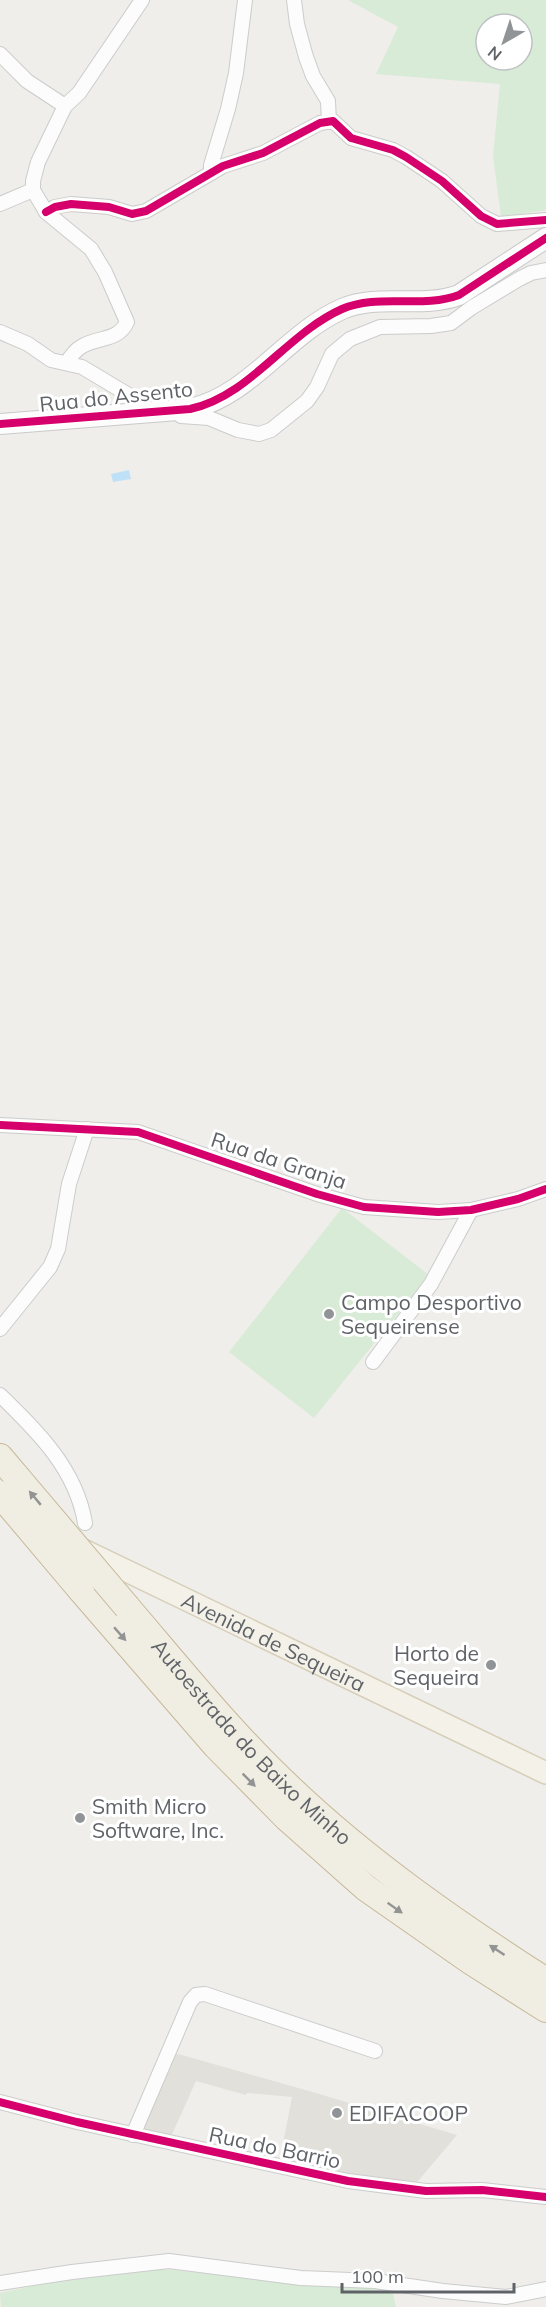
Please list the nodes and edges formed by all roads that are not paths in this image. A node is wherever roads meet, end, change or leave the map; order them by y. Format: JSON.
{"nodes":[{"id":1,"x":142,"y":0,"type":"edge"},
{"id":2,"x":245,"y":0,"type":"edge"},
{"id":3,"x":294,"y":0,"type":"edge"},
{"id":4,"x":0,"y":54,"type":"edge"},
{"id":5,"x":65,"y":106,"type":"junction"},
{"id":6,"x":329,"y":122,"type":"junction"},
{"id":7,"x":211,"y":173,"type":"junction"},
{"id":8,"x":33,"y":190,"type":"junction"},
{"id":9,"x":0,"y":204,"type":"edge"},
{"id":10,"x":46,"y":212,"type":"junction"},
{"id":11,"x":546,"y":220,"type":"edge"},
{"id":12,"x":546,"y":238,"type":"edge"},
{"id":13,"x":546,"y":262,"type":"edge"},
{"id":14,"x":497,"y":270,"type":"junction"},
{"id":15,"x":546,"y":270,"type":"edge"},
{"id":16,"x":0,"y":332,"type":"edge"},
{"id":17,"x":67,"y":363,"type":"junction"},
{"id":18,"x":149,"y":412,"type":"junction"},
{"id":19,"x":0,"y":424,"type":"edge"},
{"id":20,"x":0,"y":1125,"type":"edge"},
{"id":21,"x":87,"y":1129,"type":"junction"},
{"id":22,"x":546,"y":1190,"type":"edge"},
{"id":23,"x":471,"y":1210,"type":"junction"},
{"id":24,"x":0,"y":1329,"type":"edge"},
{"id":25,"x":374,"y":1362,"type":"dead end"},
{"id":26,"x":0,"y":1395,"type":"edge"},
{"id":27,"x":5,"y":1476,"type":"edge"},
{"id":28,"x":0,"y":1510,"type":"edge"},
{"id":29,"x":85,"y":1523,"type":"dead end"},
{"id":30,"x":546,"y":1773,"type":"edge"},
{"id":31,"x":546,"y":1981,"type":"edge"},
{"id":32,"x":546,"y":2009,"type":"edge"},
{"id":33,"x":375,"y":2050,"type":"dead end"},
{"id":34,"x":0,"y":2103,"type":"edge"},
{"id":35,"x":133,"y":2135,"type":"junction"},
{"id":36,"x":546,"y":2197,"type":"edge"},
{"id":37,"x":0,"y":2283,"type":"edge"},
{"id":38,"x":546,"y":2289,"type":"edge"}],
"edges":[{"from":1,"to":5,"type":"street"},
{"from":2,"to":7,"type":"street"},
{"from":3,"to":6,"type":"street"},
{"from":4,"to":5,"type":"street"},
{"from":5,"to":8,"type":"street"},
{"from":6,"to":7,"type":"street"},
{"from":6,"to":11,"type":"street"},
{"from":7,"to":10,"type":"street"},
{"from":8,"to":9,"type":"street"},
{"from":8,"to":10,"type":"street"},
{"from":10,"to":17,"type":"street"},
{"from":12,"to":14,"type":"street","name":"Rua do Assento"},
{"from":13,"to":14,"type":"street"},
{"from":14,"to":18,"type":"street","name":"Rua do Assento"},
{"from":15,"to":18,"type":"street"},
{"from":16,"to":17,"type":"street"},
{"from":17,"to":18,"type":"street"},
{"from":18,"to":19,"type":"street","name":"Rua do Assento"},
{"from":20,"to":21,"type":"street","name":"Rua da Granja"},
{"from":21,"to":23,"type":"street","name":"Rua da Granja"},
{"from":21,"to":24,"type":"street"},
{"from":22,"to":23,"type":"street","name":"Rua da Granja"},
{"from":23,"to":25,"type":"street"},
{"from":26,"to":29,"type":"street"},
{"from":31,"to":27,"type":"highway","name":"Autoestrada do Baixo Minho","one_way":true,"bridge":true},
{"from":27,"to":32,"type":"highway","name":"Autoestrada do Baixo Minho","one_way":true,"bridge":true},
{"from":28,"to":30,"type":"main road","name":"Avenida de Sequeira"},
{"from":33,"to":35,"type":"street"},
{"from":34,"to":35,"type":"street","name":"Rua do Barrio"},
{"from":35,"to":36,"type":"street","name":"Rua do Barrio"},
{"from":37,"to":38,"type":"street"}]}
